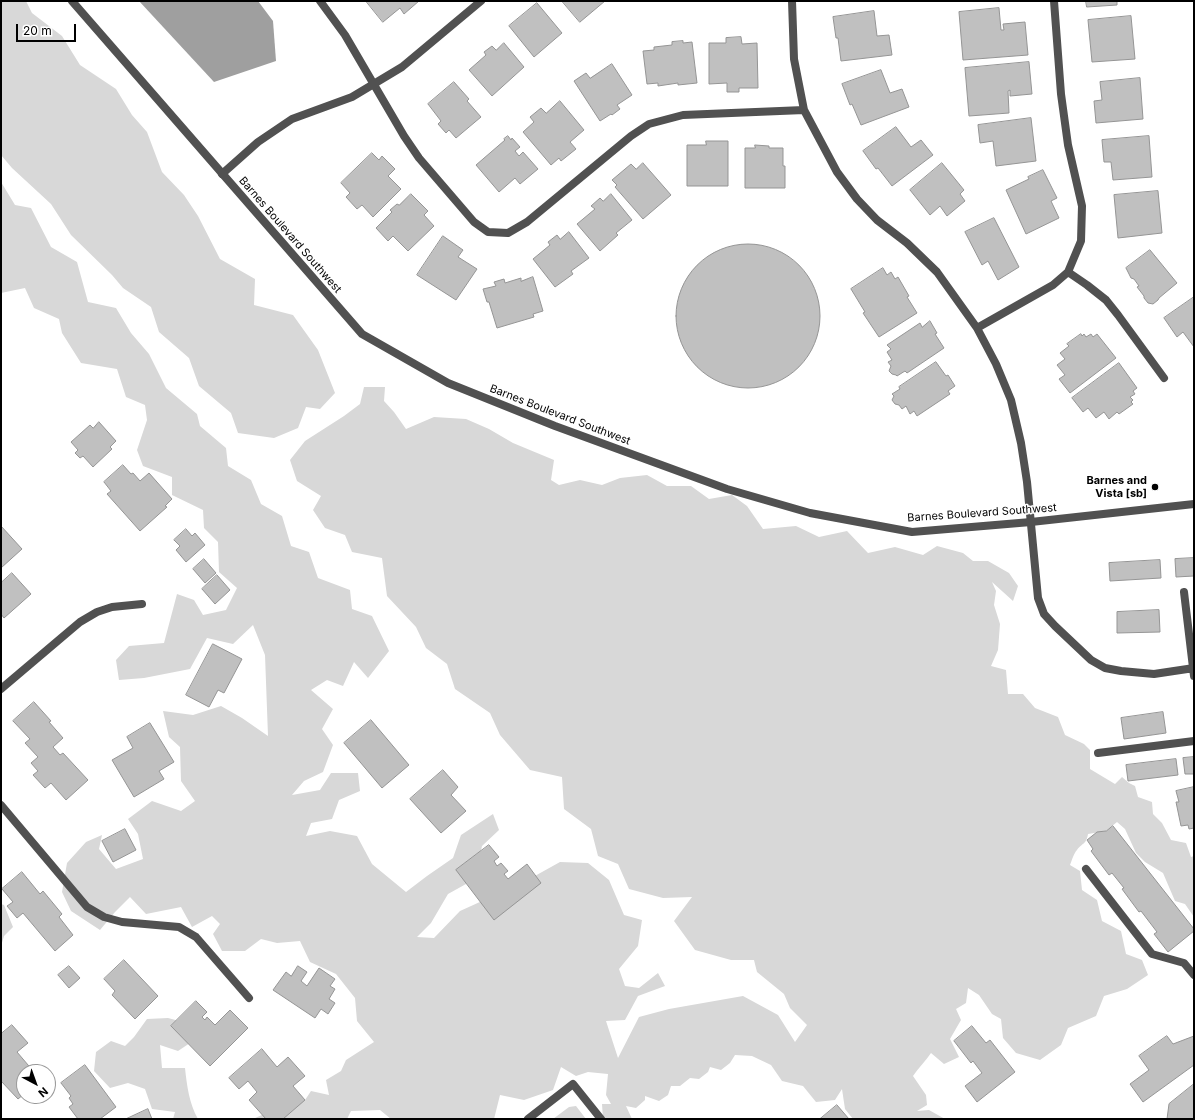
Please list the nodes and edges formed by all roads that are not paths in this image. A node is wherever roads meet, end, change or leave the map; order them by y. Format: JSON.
{"nodes":[{"id":1,"x":72,"y":1,"type":"edge"},
{"id":2,"x":320,"y":1,"type":"edge"},
{"id":3,"x":481,"y":1,"type":"edge"},
{"id":4,"x":792,"y":1,"type":"edge"},
{"id":5,"x":1054,"y":1,"type":"edge"},
{"id":6,"x":373,"y":84,"type":"junction"},
{"id":7,"x":804,"y":110,"type":"junction"},
{"id":8,"x":222,"y":174,"type":"junction"},
{"id":9,"x":1068,"y":272,"type":"junction"},
{"id":10,"x":978,"y":328,"type":"junction"},
{"id":11,"x":1164,"y":378,"type":"dead end"},
{"id":12,"x":1194,"y":504,"type":"edge"},
{"id":13,"x":1031,"y":522,"type":"junction"},
{"id":14,"x":1184,"y":592,"type":"dead end"},
{"id":15,"x":142,"y":604,"type":"dead end"},
{"id":16,"x":1194,"y":671,"type":"edge"},
{"id":17,"x":1,"y":689,"type":"edge"},
{"id":18,"x":1194,"y":742,"type":"edge"},
{"id":19,"x":1098,"y":753,"type":"dead end"},
{"id":20,"x":1,"y":805,"type":"edge"},
{"id":21,"x":1086,"y":869,"type":"dead end"},
{"id":22,"x":1194,"y":975,"type":"edge"},
{"id":23,"x":249,"y":998,"type":"dead end"},
{"id":24,"x":528,"y":1119,"type":"edge"},
{"id":25,"x":601,"y":1119,"type":"edge"}],
"edges":[{"from":1,"to":8,"type":"street","name":"Barnes Boulevard Southwest"},
{"from":2,"to":6,"type":"street"},
{"from":3,"to":6,"type":"street"},
{"from":4,"to":7,"type":"street"},
{"from":5,"to":9,"type":"street"},
{"from":6,"to":7,"type":"street"},
{"from":6,"to":8,"type":"street"},
{"from":7,"to":10,"type":"street"},
{"from":8,"to":13,"type":"street","name":"Barnes Boulevard Southwest"},
{"from":9,"to":10,"type":"street"},
{"from":9,"to":11,"type":"street"},
{"from":10,"to":13,"type":"street"},
{"from":12,"to":13,"type":"street","name":"Barnes Boulevard Southwest"},
{"from":13,"to":16,"type":"street"},
{"from":14,"to":16,"type":"street"},
{"from":15,"to":17,"type":"street"},
{"from":18,"to":19,"type":"street"},
{"from":20,"to":23,"type":"street"},
{"from":21,"to":22,"type":"street"},
{"from":24,"to":25,"type":"street"}]}
